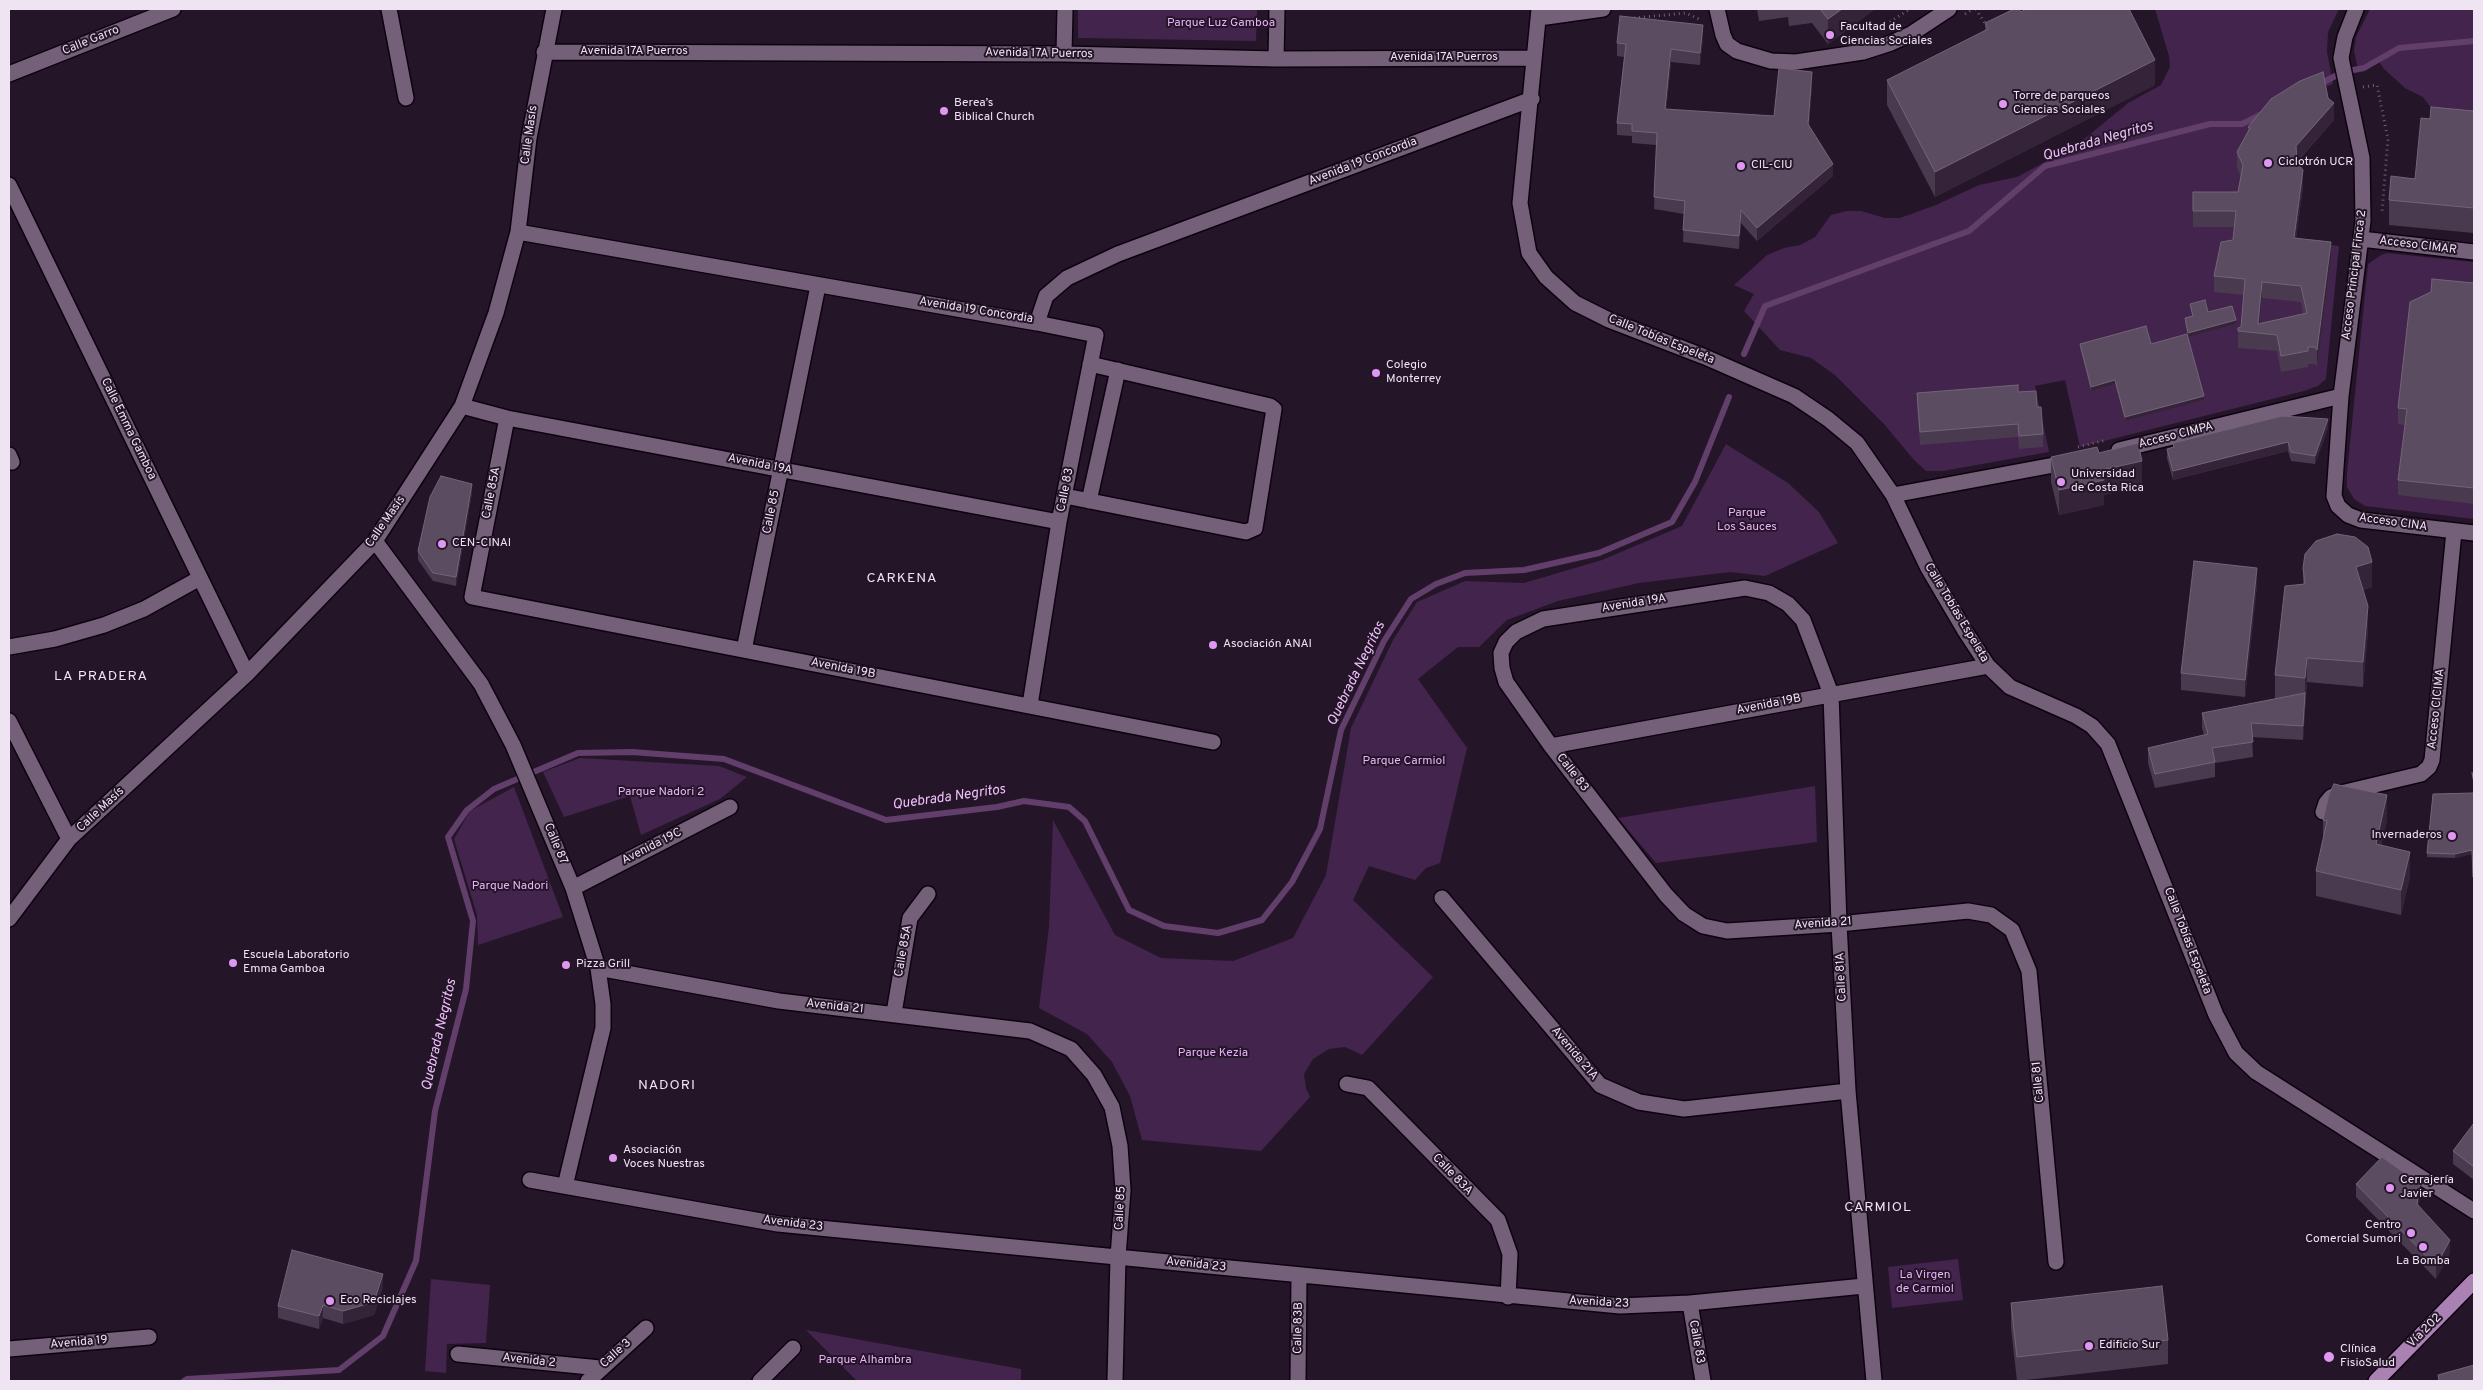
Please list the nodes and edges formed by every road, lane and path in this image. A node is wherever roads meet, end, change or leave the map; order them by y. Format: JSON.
{"nodes":[{"id":1,"x":173,"y":9,"type":"edge"},
{"id":2,"x":389,"y":9,"type":"edge"},
{"id":3,"x":554,"y":9,"type":"edge"},
{"id":4,"x":1065,"y":9,"type":"edge"},
{"id":5,"x":1277,"y":9,"type":"edge"},
{"id":6,"x":1603,"y":9,"type":"edge"},
{"id":7,"x":1717,"y":9,"type":"edge"},
{"id":8,"x":1910,"y":9,"type":"edge"},
{"id":9,"x":1949,"y":9,"type":"edge"},
{"id":10,"x":1977,"y":9,"type":"edge"},
{"id":11,"x":2356,"y":9,"type":"edge"},
{"id":12,"x":1539,"y":13,"type":"edge"},
{"id":13,"x":1885,"y":26,"type":"dead end"},
{"id":14,"x":1986,"y":26,"type":"edge"},
{"id":15,"x":544,"y":52,"type":"junction"},
{"id":16,"x":1064,"y":54,"type":"junction"},
{"id":17,"x":1534,"y":58,"type":"junction"},
{"id":18,"x":1276,"y":59,"type":"junction"},
{"id":19,"x":9,"y":74,"type":"edge"},
{"id":20,"x":2361,"y":81,"type":"dead end"},
{"id":21,"x":406,"y":98,"type":"dead end"},
{"id":22,"x":1532,"y":99,"type":"junction"},
{"id":23,"x":9,"y":184,"type":"edge"},
{"id":24,"x":2381,"y":218,"type":"dead end"},
{"id":25,"x":518,"y":232,"type":"junction"},
{"id":26,"x":2361,"y":239,"type":"junction"},
{"id":27,"x":2474,"y":252,"type":"edge"},
{"id":28,"x":818,"y":286,"type":"junction"},
{"id":29,"x":1037,"y":323,"type":"junction"},
{"id":30,"x":1090,"y":364,"type":"junction"},
{"id":31,"x":1118,"y":370,"type":"junction"},
{"id":32,"x":2340,"y":396,"type":"junction"},
{"id":33,"x":462,"y":406,"type":"junction"},
{"id":34,"x":507,"y":418,"type":"junction"},
{"id":35,"x":2108,"y":446,"type":"joint"},
{"id":36,"x":2072,"y":448,"type":"dead end"},
{"id":37,"x":2088,"y":458,"type":"edge"},
{"id":38,"x":781,"y":469,"type":"junction"},
{"id":39,"x":1893,"y":495,"type":"junction"},
{"id":40,"x":1064,"y":496,"type":"junction"},
{"id":41,"x":1089,"y":501,"type":"junction"},
{"id":42,"x":1059,"y":522,"type":"junction"},
{"id":43,"x":2454,"y":531,"type":"junction"},
{"id":44,"x":2474,"y":533,"type":"edge"},
{"id":45,"x":376,"y":541,"type":"junction"},
{"id":46,"x":200,"y":578,"type":"junction"},
{"id":47,"x":1769,"y":593,"type":"joint"},
{"id":48,"x":472,"y":598,"type":"joint"},
{"id":49,"x":1506,"y":642,"type":"joint"},
{"id":50,"x":9,"y":647,"type":"edge"},
{"id":51,"x":744,"y":650,"type":"junction"},
{"id":52,"x":1988,"y":666,"type":"junction"},
{"id":53,"x":247,"y":674,"type":"junction"},
{"id":54,"x":1831,"y":694,"type":"junction"},
{"id":55,"x":1030,"y":705,"type":"junction"},
{"id":56,"x":9,"y":721,"type":"edge"},
{"id":57,"x":1213,"y":742,"type":"dead end"},
{"id":58,"x":1551,"y":746,"type":"junction"},
{"id":59,"x":730,"y":807,"type":"dead end"},
{"id":60,"x":2323,"y":812,"type":"edge"},
{"id":61,"x":69,"y":840,"type":"junction"},
{"id":62,"x":573,"y":888,"type":"junction"},
{"id":63,"x":928,"y":894,"type":"dead end"},
{"id":64,"x":1666,"y":895,"type":"joint"},
{"id":65,"x":1442,"y":898,"type":"dead end"},
{"id":66,"x":1991,"y":915,"type":"joint"},
{"id":67,"x":9,"y":919,"type":"edge"},
{"id":68,"x":1839,"y":924,"type":"junction"},
{"id":69,"x":598,"y":968,"type":"junction"},
{"id":70,"x":894,"y":1013,"type":"junction"},
{"id":71,"x":1071,"y":1049,"type":"joint"},
{"id":72,"x":1348,"y":1084,"type":"dead end"},
{"id":73,"x":1848,"y":1092,"type":"junction"},
{"id":74,"x":530,"y":1180,"type":"dead end"},
{"id":75,"x":565,"y":1186,"type":"junction"},
{"id":76,"x":2474,"y":1211,"type":"edge"},
{"id":77,"x":1118,"y":1257,"type":"junction"},
{"id":78,"x":2056,"y":1262,"type":"dead end"},
{"id":79,"x":1300,"y":1275,"type":"junction"},
{"id":80,"x":2474,"y":1281,"type":"edge"},
{"id":81,"x":1864,"y":1286,"type":"junction"},
{"id":82,"x":1508,"y":1297,"type":"junction"},
{"id":83,"x":1690,"y":1303,"type":"junction"},
{"id":84,"x":646,"y":1328,"type":"dead end"},
{"id":85,"x":149,"y":1337,"type":"dead end"},
{"id":86,"x":794,"y":1348,"type":"dead end"},
{"id":87,"x":9,"y":1349,"type":"edge"},
{"id":88,"x":458,"y":1354,"type":"dead end"},
{"id":89,"x":600,"y":1368,"type":"junction"},
{"id":90,"x":588,"y":1381,"type":"edge"},
{"id":91,"x":760,"y":1381,"type":"edge"},
{"id":92,"x":1115,"y":1381,"type":"edge"},
{"id":93,"x":1298,"y":1381,"type":"edge"},
{"id":94,"x":1703,"y":1381,"type":"edge"},
{"id":95,"x":1874,"y":1381,"type":"edge"},
{"id":96,"x":2376,"y":1381,"type":"edge"}],
"edges":[{"from":1,"to":19,"type":"street","name":"Calle Garro"},
{"from":2,"to":21,"type":"street"},
{"from":3,"to":15,"type":"street","name":"Calle Masís"},
{"from":4,"to":16,"type":"street"},
{"from":5,"to":18,"type":"street"},
{"from":6,"to":12,"type":"street"},
{"from":7,"to":9,"type":"street"},
{"from":8,"to":13,"type":"path"},
{"from":10,"to":14,"type":"path"},
{"from":11,"to":26,"type":"street","name":"Acceso Principal Finca 2"},
{"from":12,"to":17,"type":"street","name":"Calle Tobías Espeleta"},
{"from":15,"to":16,"type":"street","name":"Avenida 17A Puerros"},
{"from":15,"to":25,"type":"street","name":"Calle Masís"},
{"from":16,"to":18,"type":"street","name":"Avenida 17A Puerros"},
{"from":17,"to":18,"type":"street","name":"Avenida 17A Puerros"},
{"from":17,"to":22,"type":"street","name":"Calle Tobías Espeleta"},
{"from":20,"to":24,"type":"path"},
{"from":22,"to":29,"type":"street","name":"Avenida 19 Concordia"},
{"from":22,"to":39,"type":"street","name":"Calle Tobías Espeleta"},
{"from":23,"to":46,"type":"street","name":"Calle Emma Gamboa"},
{"from":25,"to":28,"type":"street","name":"Avenida 19 Concordia"},
{"from":25,"to":33,"type":"street","name":"Calle Masís"},
{"from":26,"to":27,"type":"street","name":"Acceso CIMAR"},
{"from":26,"to":32,"type":"street","name":"Acceso Principal Finca 2"},
{"from":28,"to":29,"type":"street","name":"Avenida 19 Concordia"},
{"from":28,"to":38,"type":"street","name":"Calle 85"},
{"from":29,"to":30,"type":"street","name":"Calle 83"},
{"from":30,"to":31,"type":"street"},
{"from":30,"to":40,"type":"street","name":"Calle 83"},
{"from":31,"to":41,"type":"street"},
{"from":31,"to":41,"type":"street"},
{"from":32,"to":35,"type":"street","name":"Acceso CIMPA"},
{"from":32,"to":43,"type":"street","name":"Acceso CINA"},
{"from":33,"to":34,"type":"street","name":"Avenida 19A"},
{"from":33,"to":45,"type":"street","name":"Calle Masís"},
{"from":34,"to":38,"type":"street","name":"Avenida 19A"},
{"from":34,"to":48,"type":"street","name":"Calle 85A"},
{"from":35,"to":36,"type":"path"},
{"from":37,"to":39,"type":"street"},
{"from":38,"to":42,"type":"street","name":"Avenida 19A"},
{"from":38,"to":51,"type":"street","name":"Calle 85"},
{"from":39,"to":52,"type":"street","name":"Calle Tobías Espeleta"},
{"from":40,"to":41,"type":"street"},
{"from":40,"to":42,"type":"street","name":"Calle 83"},
{"from":42,"to":55,"type":"street","name":"Calle 83"},
{"from":43,"to":44,"type":"street","name":"Acceso CINA"},
{"from":43,"to":60,"type":"street","name":"Acceso CICIMA"},
{"from":45,"to":53,"type":"street","name":"Calle Masís"},
{"from":45,"to":62,"type":"street","name":"Calle 87"},
{"from":46,"to":50,"type":"street"},
{"from":46,"to":53,"type":"street","name":"Calle Emma Gamboa"},
{"from":47,"to":49,"type":"street","name":"Avenida 19A"},
{"from":47,"to":54,"type":"street","name":"Calle 81A"},
{"from":48,"to":51,"type":"street","name":"Avenida 19B"},
{"from":49,"to":58,"type":"street","name":"Calle 83"},
{"from":51,"to":55,"type":"street","name":"Avenida 19B"},
{"from":52,"to":54,"type":"street","name":"Avenida 19B"},
{"from":52,"to":76,"type":"street","name":"Calle Tobías Espeleta"},
{"from":53,"to":61,"type":"street","name":"Calle Masís"},
{"from":54,"to":58,"type":"street","name":"Avenida 19B"},
{"from":54,"to":68,"type":"street","name":"Calle 81A"},
{"from":55,"to":57,"type":"street","name":"Avenida 19B"},
{"from":56,"to":61,"type":"street"},
{"from":58,"to":64,"type":"street","name":"Calle 83"},
{"from":59,"to":62,"type":"street","name":"Avenida 19C"},
{"from":61,"to":67,"type":"street","name":"Calle Masís"},
{"from":62,"to":69,"type":"street","name":"Calle 87"},
{"from":63,"to":70,"type":"street","name":"Calle 85A"},
{"from":64,"to":68,"type":"street","name":"Avenida 21"},
{"from":65,"to":73,"type":"street","name":"Avenida 21A"},
{"from":66,"to":68,"type":"street","name":"Avenida 21"},
{"from":66,"to":78,"type":"street","name":"Calle 81"},
{"from":68,"to":73,"type":"street","name":"Calle 81A"},
{"from":69,"to":70,"type":"street","name":"Avenida 21"},
{"from":69,"to":75,"type":"street","name":"Calle 87"},
{"from":70,"to":71,"type":"street","name":"Avenida 21"},
{"from":71,"to":77,"type":"street","name":"Calle 85"},
{"from":72,"to":82,"type":"street","name":"Calle 83A"},
{"from":73,"to":81,"type":"street","name":"Calle 81A"},
{"from":74,"to":75,"type":"street","name":"Avenida 23"},
{"from":75,"to":77,"type":"street","name":"Avenida 23"},
{"from":77,"to":79,"type":"street","name":"Avenida 23"},
{"from":77,"to":92,"type":"street","name":"Calle 85"},
{"from":79,"to":82,"type":"street","name":"Avenida 23"},
{"from":79,"to":93,"type":"street","name":"Calle 83B"},
{"from":80,"to":96,"type":"main road","name":"Vía 202"},
{"from":81,"to":83,"type":"street","name":"Avenida 23"},
{"from":81,"to":95,"type":"street","name":"Calle 81A"},
{"from":82,"to":83,"type":"street","name":"Avenida 23"},
{"from":83,"to":94,"type":"street","name":"Calle 83"},
{"from":84,"to":89,"type":"street","name":"Calle 3"},
{"from":85,"to":87,"type":"street","name":"Avenida 19"},
{"from":86,"to":91,"type":"street"},
{"from":88,"to":89,"type":"street","name":"Avenida 2"},
{"from":89,"to":90,"type":"street","name":"Calle 3"}]}
